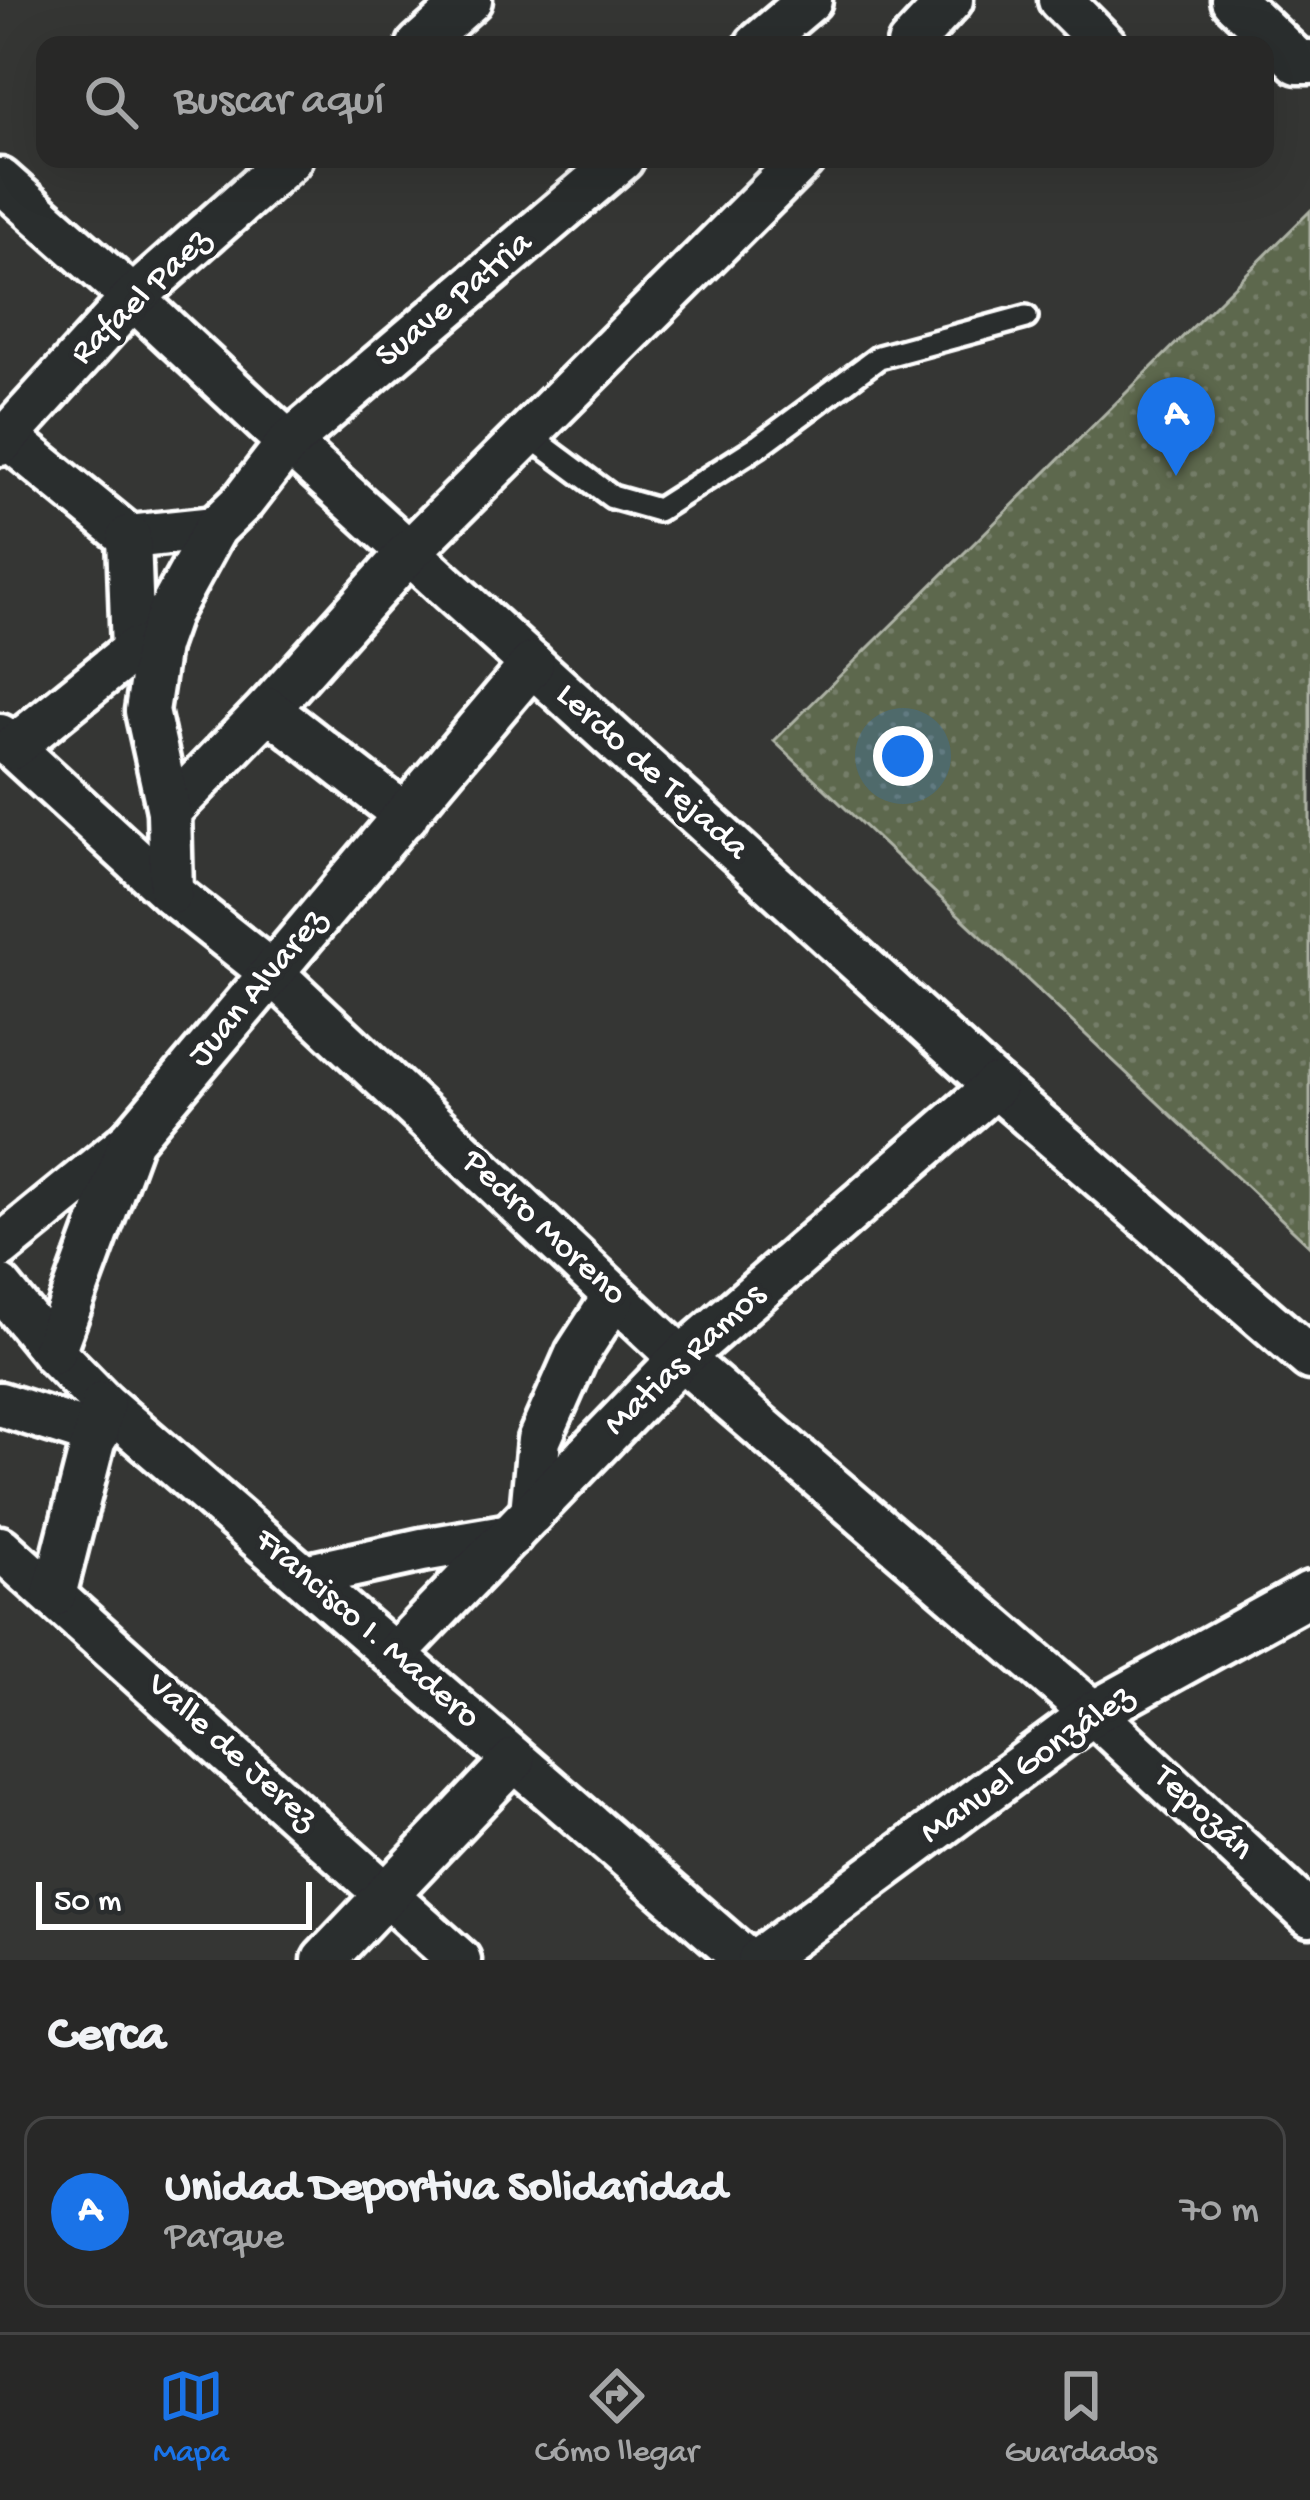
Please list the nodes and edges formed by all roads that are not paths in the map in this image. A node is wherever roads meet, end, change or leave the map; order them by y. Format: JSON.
{"nodes":[{"id":1,"x":468,"y":0,"type":"edge"},
{"id":2,"x":810,"y":0,"type":"edge"},
{"id":3,"x":951,"y":0,"type":"edge"},
{"id":4,"x":1060,"y":0,"type":"edge"},
{"id":5,"x":1233,"y":0,"type":"edge"},
{"id":6,"x":429,"y":36,"type":"edge"},
{"id":7,"x":768,"y":36,"type":"edge"},
{"id":8,"x":917,"y":36,"type":"edge"},
{"id":9,"x":1096,"y":36,"type":"edge"},
{"id":10,"x":1271,"y":36,"type":"edge"},
{"id":11,"x":1274,"y":39,"type":"edge"},
{"id":12,"x":1310,"y":62,"type":"edge"},
{"id":13,"x":280,"y":168,"type":"edge"},
{"id":14,"x":611,"y":168,"type":"edge"},
{"id":15,"x":794,"y":168,"type":"edge"},
{"id":16,"x":0,"y":180,"type":"edge"},
{"id":17,"x":133,"y":298,"type":"junction"},
{"id":18,"x":1026,"y":317,"type":"dead end"},
{"id":19,"x":526,"y":434,"type":"junction"},
{"id":20,"x":4,"y":441,"type":"edge"},
{"id":21,"x":288,"y":442,"type":"junction"},
{"id":22,"x":215,"y":528,"type":"junction"},
{"id":23,"x":129,"y":537,"type":"junction"},
{"id":24,"x":409,"y":552,"type":"junction"},
{"id":25,"x":145,"y":648,"type":"junction"},
{"id":26,"x":532,"y":664,"type":"junction"},
{"id":27,"x":268,"y":709,"type":"junction"},
{"id":28,"x":6,"y":742,"type":"edge"},
{"id":29,"x":169,"y":811,"type":"junction"},
{"id":30,"x":406,"y":816,"type":"junction"},
{"id":31,"x":171,"y":893,"type":"junction"},
{"id":32,"x":272,"y":973,"type":"junction"},
{"id":33,"x":995,"y":1087,"type":"junction"},
{"id":34,"x":131,"y":1140,"type":"junction"},
{"id":35,"x":0,"y":1247,"type":"edge"},
{"id":36,"x":0,"y":1287,"type":"edge"},
{"id":37,"x":614,"y":1297,"type":"junction"},
{"id":38,"x":53,"y":1352,"type":"junction"},
{"id":39,"x":681,"y":1358,"type":"junction"},
{"id":40,"x":1310,"y":1358,"type":"edge"},
{"id":41,"x":0,"y":1404,"type":"edge"},
{"id":42,"x":100,"y":1419,"type":"junction"},
{"id":43,"x":521,"y":1524,"type":"junction"},
{"id":44,"x":0,"y":1548,"type":"edge"},
{"id":45,"x":304,"y":1576,"type":"junction"},
{"id":46,"x":1310,"y":1593,"type":"edge"},
{"id":47,"x":54,"y":1595,"type":"junction"},
{"id":48,"x":395,"y":1654,"type":"junction"},
{"id":49,"x":1093,"y":1713,"type":"junction"},
{"id":50,"x":514,"y":1760,"type":"junction"},
{"id":51,"x":388,"y":1893,"type":"junction"},
{"id":52,"x":1310,"y":1915,"type":"edge"},
{"id":53,"x":325,"y":1960,"type":"edge"},
{"id":54,"x":459,"y":1960,"type":"edge"},
{"id":55,"x":746,"y":1960,"type":"edge"},
{"id":56,"x":759,"y":1960,"type":"edge"}],
"edges":[{"from":1,"to":6,"type":"street"},
{"from":2,"to":7,"type":"street"},
{"from":3,"to":8,"type":"street"},
{"from":4,"to":9,"type":"street"},
{"from":5,"to":10,"type":"street"},
{"from":11,"to":12,"type":"street"},
{"from":13,"to":17,"type":"street","name":"Rafael Paez"},
{"from":14,"to":21,"type":"street","name":"Suave Patria"},
{"from":15,"to":19,"type":"street"},
{"from":16,"to":17,"type":"street","name":"Lerdo de Tejada"},
{"from":17,"to":20,"type":"street","name":"Rafael Paez"},
{"from":17,"to":21,"type":"street","name":"Lerdo de Tejada"},
{"from":18,"to":19,"type":"lane"},
{"from":19,"to":24,"type":"street"},
{"from":20,"to":23,"type":"street"},
{"from":21,"to":22,"type":"street","name":"Suave Patria"},
{"from":21,"to":24,"type":"street","name":"Lerdo de Tejada"},
{"from":22,"to":23,"type":"street"},
{"from":22,"to":25,"type":"street","name":"Suave Patria"},
{"from":23,"to":25,"type":"street"},
{"from":24,"to":26,"type":"street","name":"Lerdo de Tejada"},
{"from":24,"to":27,"type":"street"},
{"from":25,"to":28,"type":"street"},
{"from":25,"to":29,"type":"street"},
{"from":26,"to":30,"type":"street","name":"Juan Alvarez"},
{"from":26,"to":33,"type":"street","name":"Lerdo de Tejada"},
{"from":27,"to":29,"type":"street"},
{"from":27,"to":30,"type":"street"},
{"from":28,"to":31,"type":"street","name":"Pedro Moreno"},
{"from":29,"to":31,"type":"street"},
{"from":30,"to":32,"type":"street","name":"Juan Alvarez"},
{"from":31,"to":32,"type":"street","name":"Pedro Moreno"},
{"from":32,"to":34,"type":"street","name":"Juan Alvarez"},
{"from":32,"to":37,"type":"street","name":"Pedro Moreno"},
{"from":33,"to":39,"type":"street","name":"Matias Ramos"},
{"from":33,"to":40,"type":"street","name":"Lerdo de Tejada"},
{"from":34,"to":35,"type":"street"},
{"from":34,"to":38,"type":"street","name":"Juan Alvarez"},
{"from":36,"to":38,"type":"street","name":"Francisco I. Madero"},
{"from":37,"to":39,"type":"street","name":"Pedro Moreno"},
{"from":37,"to":43,"type":"street"},
{"from":38,"to":42,"type":"street","name":"Francisco I. Madero"},
{"from":39,"to":43,"type":"street","name":"Matias Ramos"},
{"from":39,"to":49,"type":"street","name":"Pedro Moreno"},
{"from":41,"to":42,"type":"street"},
{"from":42,"to":45,"type":"street","name":"Francisco I. Madero"},
{"from":42,"to":47,"type":"street"},
{"from":43,"to":45,"type":"street"},
{"from":43,"to":48,"type":"street","name":"Matias Ramos"},
{"from":44,"to":47,"type":"street","name":"Valle de Jerez"},
{"from":45,"to":48,"type":"street","name":"Francisco I. Madero"},
{"from":46,"to":49,"type":"street","name":"Manuel González"},
{"from":47,"to":51,"type":"street","name":"Valle de Jerez"},
{"from":48,"to":50,"type":"street","name":"Francisco I. Madero"},
{"from":49,"to":52,"type":"street","name":"Tepozán"},
{"from":49,"to":56,"type":"street","name":"Manuel González"},
{"from":50,"to":51,"type":"street"},
{"from":50,"to":55,"type":"street","name":"Francisco I. Madero"},
{"from":51,"to":53,"type":"street"},
{"from":51,"to":54,"type":"street","name":"Valle de Jerez"}]}
